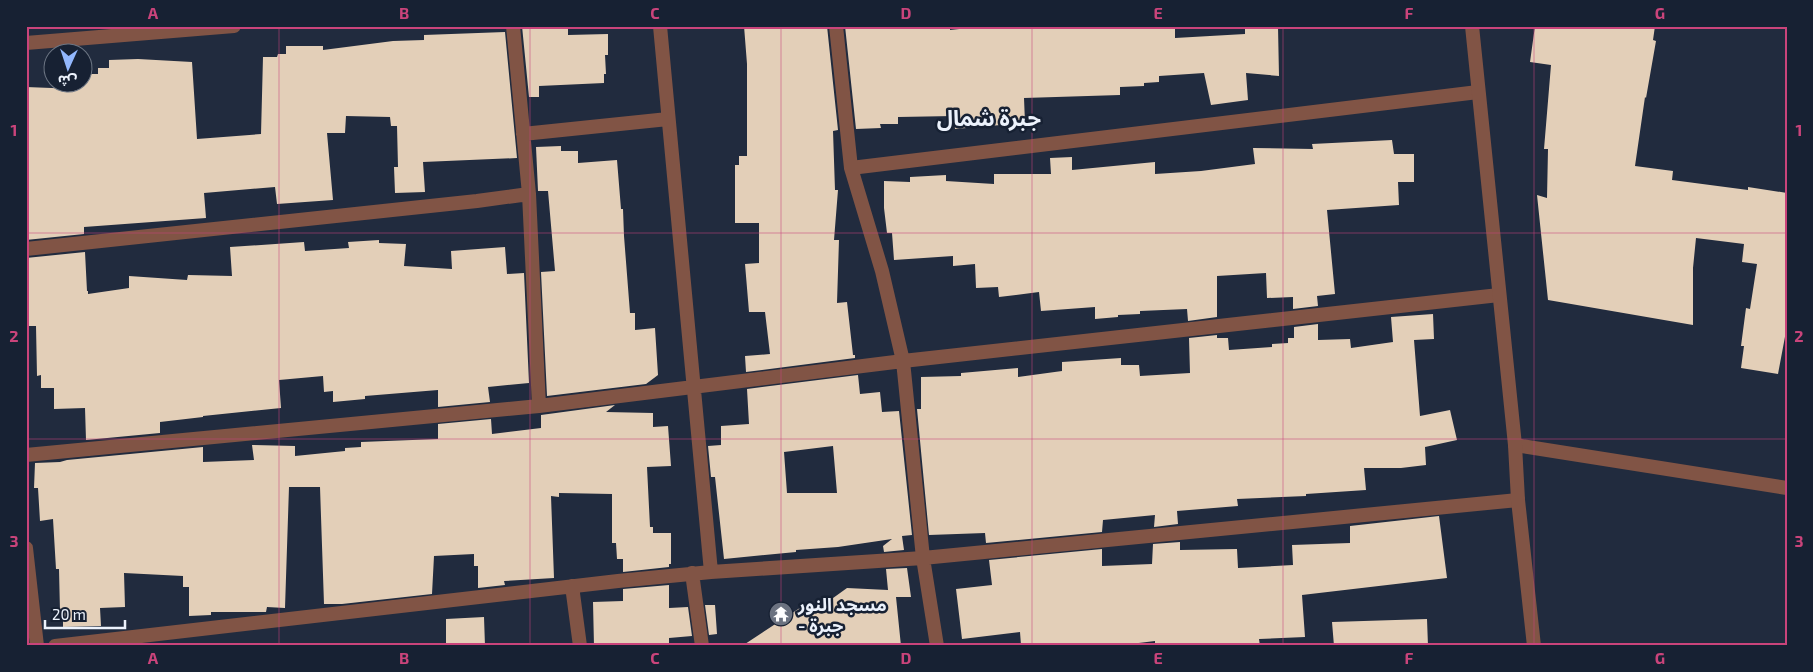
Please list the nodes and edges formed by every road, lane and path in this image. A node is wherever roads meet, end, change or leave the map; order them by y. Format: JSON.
{"nodes":[{"id":1,"x":234,"y":26,"type":"edge"},
{"id":2,"x":513,"y":26,"type":"edge"},
{"id":3,"x":660,"y":26,"type":"edge"},
{"id":4,"x":836,"y":26,"type":"edge"},
{"id":5,"x":1472,"y":26,"type":"edge"},
{"id":6,"x":26,"y":44,"type":"edge"},
{"id":7,"x":1478,"y":92,"type":"junction"},
{"id":8,"x":668,"y":119,"type":"junction"},
{"id":9,"x":523,"y":134,"type":"junction"},
{"id":10,"x":851,"y":168,"type":"junction"},
{"id":11,"x":529,"y":194,"type":"junction"},
{"id":12,"x":26,"y":249,"type":"edge"},
{"id":13,"x":1499,"y":295,"type":"junction"},
{"id":14,"x":903,"y":361,"type":"junction"},
{"id":15,"x":692,"y":387,"type":"junction"},
{"id":16,"x":539,"y":406,"type":"junction"},
{"id":17,"x":1515,"y":445,"type":"junction"},
{"id":18,"x":26,"y":455,"type":"edge"},
{"id":19,"x":1787,"y":488,"type":"edge"},
{"id":20,"x":1518,"y":500,"type":"junction"},
{"id":21,"x":26,"y":548,"type":"edge"},
{"id":22,"x":923,"y":558,"type":"junction"},
{"id":23,"x":711,"y":572,"type":"junction"},
{"id":24,"x":692,"y":573,"type":"junction"},
{"id":25,"x":572,"y":586,"type":"junction"},
{"id":26,"x":37,"y":646,"type":"edge"},
{"id":27,"x":55,"y":646,"type":"edge"},
{"id":28,"x":580,"y":646,"type":"edge"},
{"id":29,"x":702,"y":646,"type":"edge"},
{"id":30,"x":937,"y":646,"type":"edge"},
{"id":31,"x":1534,"y":646,"type":"edge"}],
"edges":[{"from":1,"to":6,"type":"street"},
{"from":2,"to":9,"type":"street"},
{"from":3,"to":8,"type":"street"},
{"from":4,"to":10,"type":"street"},
{"from":5,"to":7,"type":"street"},
{"from":7,"to":10,"type":"street"},
{"from":7,"to":13,"type":"street"},
{"from":8,"to":9,"type":"street"},
{"from":8,"to":15,"type":"street"},
{"from":9,"to":11,"type":"street"},
{"from":10,"to":14,"type":"street"},
{"from":11,"to":12,"type":"street"},
{"from":11,"to":16,"type":"street"},
{"from":13,"to":14,"type":"street"},
{"from":13,"to":17,"type":"street"},
{"from":14,"to":15,"type":"street"},
{"from":14,"to":22,"type":"street"},
{"from":15,"to":16,"type":"street"},
{"from":15,"to":23,"type":"street"},
{"from":16,"to":18,"type":"street"},
{"from":17,"to":19,"type":"street"},
{"from":17,"to":20,"type":"street"},
{"from":20,"to":22,"type":"street"},
{"from":20,"to":31,"type":"street"},
{"from":21,"to":26,"type":"street"},
{"from":22,"to":23,"type":"street"},
{"from":22,"to":30,"type":"street"},
{"from":23,"to":24,"type":"street"},
{"from":24,"to":25,"type":"street"},
{"from":24,"to":29,"type":"street"},
{"from":25,"to":27,"type":"street"},
{"from":25,"to":28,"type":"street"}]}
